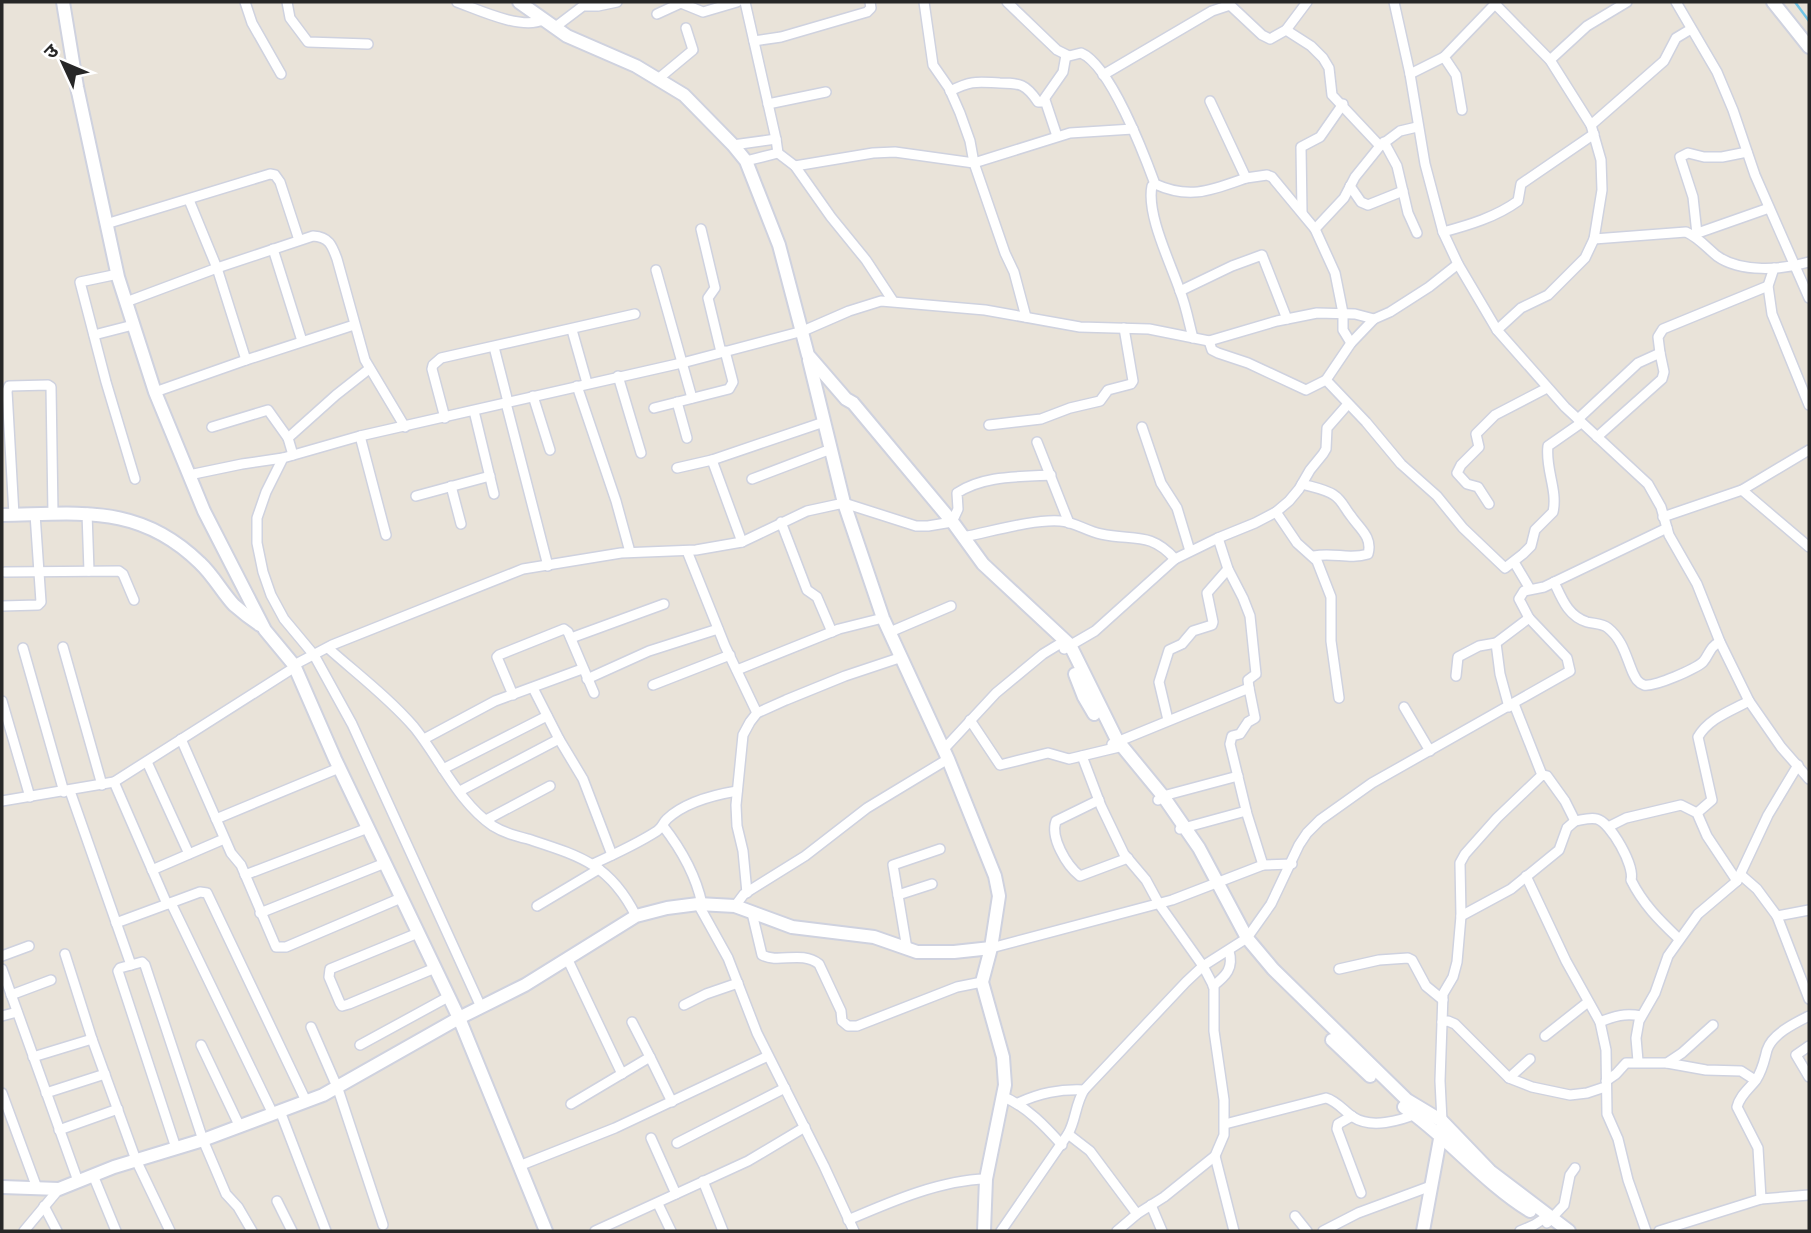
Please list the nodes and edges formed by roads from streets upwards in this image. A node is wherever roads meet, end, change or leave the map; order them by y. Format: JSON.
{"nodes":[{"id":1,"x":63,"y":2,"type":"edge"},
{"id":2,"x":245,"y":2,"type":"edge"},
{"id":3,"x":287,"y":2,"type":"edge"},
{"id":4,"x":457,"y":2,"type":"edge"},
{"id":5,"x":519,"y":2,"type":"edge"},
{"id":6,"x":617,"y":2,"type":"edge"},
{"id":7,"x":737,"y":2,"type":"edge"},
{"id":8,"x":745,"y":2,"type":"edge"},
{"id":9,"x":870,"y":2,"type":"edge"},
{"id":10,"x":924,"y":2,"type":"edge"},
{"id":11,"x":1007,"y":2,"type":"edge"},
{"id":12,"x":1307,"y":2,"type":"edge"},
{"id":13,"x":1394,"y":2,"type":"edge"},
{"id":14,"x":1627,"y":2,"type":"edge"},
{"id":15,"x":1676,"y":2,"type":"edge"},
{"id":16,"x":1773,"y":2,"type":"edge"},
{"id":17,"x":1497,"y":3,"type":"edge"},
{"id":18,"x":657,"y":15,"type":"dead end"},
{"id":19,"x":543,"y":20,"type":"junction"},
{"id":20,"x":554,"y":28,"type":"junction"},
{"id":21,"x":686,"y":28,"type":"dead end"},
{"id":22,"x":1692,"y":29,"type":"junction"},
{"id":23,"x":1286,"y":30,"type":"junction"},
{"id":24,"x":754,"y":41,"type":"junction"},
{"id":25,"x":368,"y":44,"type":"dead end"},
{"id":26,"x":1809,"y":47,"type":"edge"},
{"id":27,"x":1066,"y":55,"type":"junction"},
{"id":28,"x":1444,"y":57,"type":"junction"},
{"id":29,"x":1550,"y":60,"type":"junction"},
{"id":30,"x":281,"y":74,"type":"dead end"},
{"id":31,"x":1410,"y":74,"type":"junction"},
{"id":32,"x":1103,"y":75,"type":"junction"},
{"id":33,"x":658,"y":79,"type":"junction"},
{"id":34,"x":950,"y":91,"type":"junction"},
{"id":35,"x":826,"y":92,"type":"dead end"},
{"id":36,"x":1045,"y":100,"type":"junction"},
{"id":37,"x":1210,"y":100,"type":"dead end"},
{"id":38,"x":768,"y":104,"type":"junction"},
{"id":39,"x":1343,"y":104,"type":"junction"},
{"id":40,"x":1462,"y":110,"type":"dead end"},
{"id":41,"x":1417,"y":127,"type":"junction"},
{"id":42,"x":1133,"y":129,"type":"junction"},
{"id":43,"x":1593,"y":130,"type":"junction"},
{"id":44,"x":1057,"y":136,"type":"junction"},
{"id":45,"x":776,"y":139,"type":"junction"},
{"id":46,"x":1382,"y":144,"type":"junction"},
{"id":47,"x":733,"y":145,"type":"junction"},
{"id":48,"x":1747,"y":152,"type":"junction"},
{"id":49,"x":778,"y":153,"type":"junction"},
{"id":50,"x":746,"y":161,"type":"junction"},
{"id":51,"x":974,"y":163,"type":"junction"},
{"id":52,"x":795,"y":166,"type":"junction"},
{"id":53,"x":1246,"y":178,"type":"junction"},
{"id":54,"x":1155,"y":184,"type":"junction"},
{"id":55,"x":1350,"y":186,"type":"junction"},
{"id":56,"x":1403,"y":191,"type":"junction"},
{"id":57,"x":189,"y":200,"type":"junction"},
{"id":58,"x":1769,"y":208,"type":"junction"},
{"id":59,"x":1302,"y":212,"type":"junction"},
{"id":60,"x":106,"y":224,"type":"junction"},
{"id":61,"x":701,"y":229,"type":"dead end"},
{"id":62,"x":1315,"y":229,"type":"junction"},
{"id":63,"x":1443,"y":232,"type":"junction"},
{"id":64,"x":1417,"y":233,"type":"dead end"},
{"id":65,"x":1695,"y":234,"type":"junction"},
{"id":66,"x":1594,"y":239,"type":"junction"},
{"id":67,"x":299,"y":240,"type":"junction"},
{"id":68,"x":273,"y":249,"type":"junction"},
{"id":69,"x":1809,"y":262,"type":"edge"},
{"id":70,"x":1458,"y":264,"type":"junction"},
{"id":71,"x":1794,"y":266,"type":"junction"},
{"id":72,"x":217,"y":268,"type":"junction"},
{"id":73,"x":1774,"y":268,"type":"junction"},
{"id":74,"x":656,"y":270,"type":"dead end"},
{"id":75,"x":118,"y":274,"type":"junction"},
{"id":76,"x":1768,"y":286,"type":"junction"},
{"id":77,"x":1180,"y":291,"type":"junction"},
{"id":78,"x":1809,"y":298,"type":"edge"},
{"id":79,"x":893,"y":301,"type":"junction"},
{"id":80,"x":126,"y":302,"type":"junction"},
{"id":81,"x":1343,"y":313,"type":"junction"},
{"id":82,"x":635,"y":314,"type":"dead end"},
{"id":83,"x":1026,"y":317,"type":"junction"},
{"id":84,"x":1287,"y":319,"type":"junction"},
{"id":85,"x":1374,"y":319,"type":"junction"},
{"id":86,"x":133,"y":325,"type":"junction"},
{"id":87,"x":354,"y":325,"type":"junction"},
{"id":88,"x":1124,"y":328,"type":"junction"},
{"id":89,"x":572,"y":330,"type":"junction"},
{"id":90,"x":1497,"y":330,"type":"junction"},
{"id":91,"x":803,"y":331,"type":"junction"},
{"id":92,"x":94,"y":335,"type":"junction"},
{"id":93,"x":1194,"y":338,"type":"junction"},
{"id":94,"x":302,"y":341,"type":"junction"},
{"id":95,"x":1209,"y":341,"type":"junction"},
{"id":96,"x":1351,"y":343,"type":"junction"},
{"id":97,"x":494,"y":347,"type":"junction"},
{"id":98,"x":723,"y":352,"type":"junction"},
{"id":99,"x":1660,"y":353,"type":"junction"},
{"id":100,"x":808,"y":355,"type":"junction"},
{"id":101,"x":246,"y":360,"type":"junction"},
{"id":102,"x":682,"y":363,"type":"junction"},
{"id":103,"x":369,"y":369,"type":"junction"},
{"id":104,"x":618,"y":376,"type":"junction"},
{"id":105,"x":1326,"y":380,"type":"junction"},
{"id":106,"x":582,"y":384,"type":"junction"},
{"id":107,"x":1547,"y":388,"type":"junction"},
{"id":108,"x":155,"y":392,"type":"junction"},
{"id":109,"x":533,"y":396,"type":"junction"},
{"id":110,"x":692,"y":398,"type":"junction"},
{"id":111,"x":677,"y":402,"type":"junction"},
{"id":112,"x":507,"y":403,"type":"junction"},
{"id":113,"x":1348,"y":404,"type":"junction"},
{"id":114,"x":1809,"y":405,"type":"edge"},
{"id":115,"x":654,"y":408,"type":"dead end"},
{"id":116,"x":474,"y":411,"type":"junction"},
{"id":117,"x":444,"y":418,"type":"junction"},
{"id":118,"x":1579,"y":421,"type":"junction"},
{"id":119,"x":824,"y":422,"type":"junction"},
{"id":120,"x":989,"y":425,"type":"dead end"},
{"id":121,"x":212,"y":427,"type":"dead end"},
{"id":122,"x":405,"y":427,"type":"junction"},
{"id":123,"x":1142,"y":427,"type":"dead end"},
{"id":124,"x":360,"y":436,"type":"junction"},
{"id":125,"x":1597,"y":437,"type":"junction"},
{"id":126,"x":288,"y":438,"type":"junction"},
{"id":127,"x":687,"y":438,"type":"dead end"},
{"id":128,"x":1037,"y":442,"type":"dead end"},
{"id":129,"x":831,"y":449,"type":"junction"},
{"id":130,"x":550,"y":450,"type":"dead end"},
{"id":131,"x":1809,"y":450,"type":"edge"},
{"id":132,"x":641,"y":453,"type":"dead end"},
{"id":133,"x":288,"y":457,"type":"junction"},
{"id":134,"x":712,"y":460,"type":"junction"},
{"id":135,"x":677,"y":468,"type":"dead end"},
{"id":136,"x":189,"y":475,"type":"junction"},
{"id":137,"x":1051,"y":475,"type":"junction"},
{"id":138,"x":490,"y":476,"type":"junction"},
{"id":139,"x":135,"y":479,"type":"dead end"},
{"id":140,"x":752,"y":479,"type":"dead end"},
{"id":141,"x":1302,"y":484,"type":"junction"},
{"id":142,"x":451,"y":486,"type":"junction"},
{"id":143,"x":1742,"y":490,"type":"junction"},
{"id":144,"x":494,"y":494,"type":"dead end"},
{"id":145,"x":416,"y":496,"type":"dead end"},
{"id":146,"x":844,"y":503,"type":"junction"},
{"id":147,"x":1489,"y":504,"type":"dead end"},
{"id":148,"x":1276,"y":512,"type":"junction"},
{"id":149,"x":53,"y":513,"type":"junction"},
{"id":150,"x":88,"y":513,"type":"junction"},
{"id":151,"x":35,"y":514,"type":"junction"},
{"id":152,"x":8,"y":515,"type":"edge"},
{"id":153,"x":1663,"y":517,"type":"junction"},
{"id":154,"x":781,"y":522,"type":"junction"},
{"id":155,"x":949,"y":522,"type":"junction"},
{"id":156,"x":1069,"y":523,"type":"junction"},
{"id":157,"x":461,"y":524,"type":"dead end"},
{"id":158,"x":1667,"y":528,"type":"junction"},
{"id":159,"x":386,"y":535,"type":"dead end"},
{"id":160,"x":963,"y":537,"type":"junction"},
{"id":161,"x":1218,"y":538,"type":"junction"},
{"id":162,"x":743,"y":542,"type":"junction"},
{"id":163,"x":1809,"y":547,"type":"edge"},
{"id":164,"x":687,"y":551,"type":"junction"},
{"id":165,"x":1190,"y":551,"type":"junction"},
{"id":166,"x":630,"y":552,"type":"junction"},
{"id":167,"x":1314,"y":556,"type":"junction"},
{"id":168,"x":1175,"y":559,"type":"junction"},
{"id":169,"x":1514,"y":562,"type":"junction"},
{"id":170,"x":548,"y":566,"type":"junction"},
{"id":171,"x":1228,"y":569,"type":"junction"},
{"id":172,"x":39,"y":571,"type":"junction"},
{"id":173,"x":89,"y":571,"type":"junction"},
{"id":174,"x":5,"y":572,"type":"dead end"},
{"id":175,"x":1554,"y":582,"type":"junction"},
{"id":176,"x":1530,"y":589,"type":"junction"},
{"id":177,"x":134,"y":600,"type":"dead end"},
{"id":178,"x":664,"y":604,"type":"dead end"},
{"id":179,"x":2,"y":606,"type":"edge"},
{"id":180,"x":951,"y":606,"type":"dead end"},
{"id":181,"x":883,"y":618,"type":"junction"},
{"id":182,"x":1530,"y":618,"type":"junction"},
{"id":183,"x":718,"y":629,"type":"junction"},
{"id":184,"x":265,"y":630,"type":"junction"},
{"id":185,"x":832,"y":632,"type":"junction"},
{"id":186,"x":890,"y":632,"type":"junction"},
{"id":187,"x":570,"y":638,"type":"junction"},
{"id":188,"x":1720,"y":642,"type":"junction"},
{"id":189,"x":1496,"y":643,"type":"junction"},
{"id":190,"x":1065,"y":645,"type":"junction"},
{"id":191,"x":63,"y":647,"type":"dead end"},
{"id":192,"x":23,"y":648,"type":"dead end"},
{"id":193,"x":327,"y":648,"type":"junction"},
{"id":194,"x":314,"y":655,"type":"junction"},
{"id":195,"x":730,"y":655,"type":"junction"},
{"id":196,"x":902,"y":657,"type":"junction"},
{"id":197,"x":294,"y":666,"type":"junction"},
{"id":198,"x":582,"y":669,"type":"junction"},
{"id":199,"x":737,"y":670,"type":"junction"},
{"id":200,"x":1456,"y":676,"type":"dead end"},
{"id":201,"x":587,"y":679,"type":"junction"},
{"id":202,"x":653,"y":685,"type":"dead end"},
{"id":203,"x":533,"y":688,"type":"junction"},
{"id":204,"x":1249,"y":688,"type":"junction"},
{"id":205,"x":594,"y":693,"type":"dead end"},
{"id":206,"x":513,"y":695,"type":"junction"},
{"id":207,"x":1339,"y":698,"type":"dead end"},
{"id":208,"x":2,"y":701,"type":"edge"},
{"id":209,"x":1749,"y":702,"type":"junction"},
{"id":210,"x":1512,"y":706,"type":"junction"},
{"id":211,"x":1404,"y":707,"type":"dead end"},
{"id":212,"x":757,"y":713,"type":"junction"},
{"id":213,"x":547,"y":716,"type":"junction"},
{"id":214,"x":970,"y":720,"type":"junction"},
{"id":215,"x":1168,"y":720,"type":"junction"},
{"id":216,"x":181,"y":739,"type":"junction"},
{"id":217,"x":424,"y":739,"type":"junction"},
{"id":218,"x":559,"y":739,"type":"junction"},
{"id":219,"x":1116,"y":745,"type":"junction"},
{"id":220,"x":1430,"y":751,"type":"junction"},
{"id":221,"x":946,"y":754,"type":"junction"},
{"id":222,"x":1082,"y":756,"type":"junction"},
{"id":223,"x":147,"y":762,"type":"junction"},
{"id":224,"x":1798,"y":765,"type":"junction"},
{"id":225,"x":339,"y":768,"type":"junction"},
{"id":226,"x":443,"y":769,"type":"junction"},
{"id":227,"x":1542,"y":775,"type":"junction"},
{"id":228,"x":1238,"y":776,"type":"junction"},
{"id":229,"x":1809,"y":779,"type":"edge"},
{"id":230,"x":114,"y":782,"type":"junction"},
{"id":231,"x":102,"y":785,"type":"junction"},
{"id":232,"x":550,"y":786,"type":"dead end"},
{"id":233,"x":460,"y":791,"type":"junction"},
{"id":234,"x":737,"y":791,"type":"junction"},
{"id":235,"x":67,"y":792,"type":"junction"},
{"id":236,"x":30,"y":797,"type":"junction"},
{"id":237,"x":1160,"y":798,"type":"junction"},
{"id":238,"x":1099,"y":800,"type":"junction"},
{"id":239,"x":2,"y":801,"type":"edge"},
{"id":240,"x":1246,"y":811,"type":"junction"},
{"id":241,"x":1698,"y":813,"type":"junction"},
{"id":242,"x":216,"y":819,"type":"junction"},
{"id":243,"x":486,"y":820,"type":"junction"},
{"id":244,"x":1575,"y":821,"type":"junction"},
{"id":245,"x":663,"y":826,"type":"junction"},
{"id":246,"x":1609,"y":826,"type":"junction"},
{"id":247,"x":368,"y":828,"type":"junction"},
{"id":248,"x":1181,"y":828,"type":"junction"},
{"id":249,"x":224,"y":839,"type":"junction"},
{"id":250,"x":940,"y":849,"type":"dead end"},
{"id":251,"x":189,"y":854,"type":"junction"},
{"id":252,"x":612,"y":855,"type":"junction"},
{"id":253,"x":1128,"y":858,"type":"junction"},
{"id":254,"x":385,"y":863,"type":"junction"},
{"id":255,"x":1263,"y":864,"type":"junction"},
{"id":256,"x":1292,"y":864,"type":"junction"},
{"id":257,"x":596,"y":866,"type":"junction"},
{"id":258,"x":152,"y":870,"type":"junction"},
{"id":259,"x":244,"y":875,"type":"junction"},
{"id":260,"x":1526,"y":876,"type":"junction"},
{"id":261,"x":1739,"y":878,"type":"junction"},
{"id":262,"x":1214,"y":883,"type":"junction"},
{"id":263,"x":932,"y":884,"type":"dead end"},
{"id":264,"x":747,"y":892,"type":"junction"},
{"id":265,"x":898,"y":895,"type":"junction"},
{"id":266,"x":401,"y":898,"type":"junction"},
{"id":267,"x":169,"y":904,"type":"junction"},
{"id":268,"x":700,"y":904,"type":"junction"},
{"id":269,"x":1159,"y":904,"type":"junction"},
{"id":270,"x":537,"y":906,"type":"dead end"},
{"id":271,"x":735,"y":906,"type":"junction"},
{"id":272,"x":1809,"y":909,"type":"edge"},
{"id":273,"x":260,"y":913,"type":"junction"},
{"id":274,"x":752,"y":913,"type":"junction"},
{"id":275,"x":636,"y":916,"type":"junction"},
{"id":276,"x":1461,"y":916,"type":"junction"},
{"id":277,"x":1777,"y":916,"type":"junction"},
{"id":278,"x":116,"y":923,"type":"junction"},
{"id":279,"x":418,"y":933,"type":"junction"},
{"id":280,"x":1678,"y":938,"type":"junction"},
{"id":281,"x":1244,"y":940,"type":"junction"},
{"id":282,"x":29,"y":946,"type":"dead end"},
{"id":283,"x":991,"y":948,"type":"junction"},
{"id":284,"x":907,"y":949,"type":"junction"},
{"id":285,"x":1229,"y":951,"type":"junction"},
{"id":286,"x":65,"y":954,"type":"dead end"},
{"id":287,"x":2,"y":956,"type":"edge"},
{"id":288,"x":567,"y":958,"type":"junction"},
{"id":289,"x":131,"y":965,"type":"junction"},
{"id":290,"x":1203,"y":967,"type":"junction"},
{"id":291,"x":435,"y":968,"type":"junction"},
{"id":292,"x":2,"y":969,"type":"edge"},
{"id":293,"x":1339,"y":969,"type":"dead end"},
{"id":294,"x":51,"y":981,"type":"dead end"},
{"id":295,"x":982,"y":982,"type":"junction"},
{"id":296,"x":738,"y":983,"type":"junction"},
{"id":297,"x":1213,"y":986,"type":"junction"},
{"id":298,"x":11,"y":995,"type":"junction"},
{"id":299,"x":448,"y":997,"type":"junction"},
{"id":300,"x":1809,"y":999,"type":"edge"},
{"id":301,"x":1444,"y":1000,"type":"junction"},
{"id":302,"x":1588,"y":1002,"type":"junction"},
{"id":303,"x":684,"y":1005,"type":"dead end"},
{"id":304,"x":481,"y":1007,"type":"junction"},
{"id":305,"x":17,"y":1012,"type":"junction"},
{"id":306,"x":2,"y":1016,"type":"edge"},
{"id":307,"x":1641,"y":1016,"type":"junction"},
{"id":308,"x":1809,"y":1016,"type":"edge"},
{"id":309,"x":459,"y":1018,"type":"junction"},
{"id":310,"x":632,"y":1021,"type":"dead end"},
{"id":311,"x":1442,"y":1022,"type":"junction"},
{"id":312,"x":1600,"y":1022,"type":"junction"},
{"id":313,"x":1713,"y":1025,"type":"dead end"},
{"id":314,"x":311,"y":1027,"type":"dead end"},
{"id":315,"x":1545,"y":1036,"type":"dead end"},
{"id":316,"x":92,"y":1039,"type":"junction"},
{"id":317,"x":201,"y":1045,"type":"dead end"},
{"id":318,"x":360,"y":1045,"type":"dead end"},
{"id":319,"x":1809,"y":1046,"type":"edge"},
{"id":320,"x":768,"y":1056,"type":"junction"},
{"id":321,"x":33,"y":1057,"type":"junction"},
{"id":322,"x":650,"y":1057,"type":"junction"},
{"id":323,"x":1530,"y":1059,"type":"dead end"},
{"id":324,"x":1638,"y":1062,"type":"junction"},
{"id":325,"x":1667,"y":1063,"type":"junction"},
{"id":326,"x":105,"y":1074,"type":"junction"},
{"id":327,"x":622,"y":1074,"type":"junction"},
{"id":328,"x":1809,"y":1077,"type":"edge"},
{"id":329,"x":1509,"y":1078,"type":"junction"},
{"id":330,"x":1755,"y":1080,"type":"junction"},
{"id":331,"x":1606,"y":1084,"type":"junction"},
{"id":332,"x":338,"y":1088,"type":"junction"},
{"id":333,"x":785,"y":1088,"type":"junction"},
{"id":334,"x":1084,"y":1090,"type":"junction"},
{"id":335,"x":2,"y":1093,"type":"edge"},
{"id":336,"x":46,"y":1093,"type":"junction"},
{"id":337,"x":1004,"y":1097,"type":"junction"},
{"id":338,"x":306,"y":1101,"type":"junction"},
{"id":339,"x":672,"y":1102,"type":"junction"},
{"id":340,"x":1018,"y":1103,"type":"junction"},
{"id":341,"x":571,"y":1104,"type":"dead end"},
{"id":342,"x":118,"y":1109,"type":"junction"},
{"id":343,"x":1419,"y":1112,"type":"junction"},
{"id":344,"x":277,"y":1113,"type":"junction"},
{"id":345,"x":1352,"y":1116,"type":"junction"},
{"id":346,"x":1442,"y":1121,"type":"junction"},
{"id":347,"x":1225,"y":1124,"type":"junction"},
{"id":348,"x":240,"y":1127,"type":"junction"},
{"id":349,"x":805,"y":1127,"type":"junction"},
{"id":350,"x":59,"y":1130,"type":"junction"},
{"id":351,"x":1069,"y":1134,"type":"junction"},
{"id":352,"x":1441,"y":1135,"type":"junction"},
{"id":353,"x":651,"y":1138,"type":"dead end"},
{"id":354,"x":203,"y":1140,"type":"junction"},
{"id":355,"x":677,"y":1143,"type":"dead end"},
{"id":356,"x":1062,"y":1145,"type":"junction"},
{"id":357,"x":176,"y":1148,"type":"junction"},
{"id":358,"x":1215,"y":1156,"type":"junction"},
{"id":359,"x":136,"y":1160,"type":"junction"},
{"id":360,"x":519,"y":1166,"type":"junction"},
{"id":361,"x":1575,"y":1168,"type":"dead end"},
{"id":362,"x":93,"y":1175,"type":"junction"},
{"id":363,"x":986,"y":1179,"type":"junction"},
{"id":364,"x":78,"y":1181,"type":"junction"},
{"id":365,"x":703,"y":1181,"type":"junction"},
{"id":366,"x":2,"y":1186,"type":"edge"},
{"id":367,"x":1431,"y":1186,"type":"junction"},
{"id":368,"x":37,"y":1188,"type":"junction"},
{"id":369,"x":59,"y":1189,"type":"junction"},
{"id":370,"x":1361,"y":1193,"type":"dead end"},
{"id":371,"x":676,"y":1194,"type":"junction"},
{"id":372,"x":1809,"y":1195,"type":"edge"},
{"id":373,"x":1761,"y":1199,"type":"junction"},
{"id":374,"x":277,"y":1201,"type":"dead end"},
{"id":375,"x":658,"y":1204,"type":"junction"},
{"id":376,"x":1151,"y":1205,"type":"junction"},
{"id":377,"x":44,"y":1206,"type":"junction"},
{"id":378,"x":1136,"y":1214,"type":"junction"},
{"id":379,"x":1295,"y":1216,"type":"dead end"},
{"id":380,"x":848,"y":1220,"type":"junction"},
{"id":381,"x":1549,"y":1222,"type":"edge"},
{"id":382,"x":383,"y":1225,"type":"dead end"},
{"id":383,"x":168,"y":1228,"type":"edge"},
{"id":384,"x":1525,"y":1230,"type":"edge"},
{"id":385,"x":24,"y":1231,"type":"edge"},
{"id":386,"x":57,"y":1231,"type":"edge"},
{"id":387,"x":116,"y":1231,"type":"edge"},
{"id":388,"x":155,"y":1231,"type":"edge"},
{"id":389,"x":252,"y":1231,"type":"edge"},
{"id":390,"x":292,"y":1231,"type":"edge"},
{"id":391,"x":326,"y":1231,"type":"edge"},
{"id":392,"x":546,"y":1231,"type":"edge"},
{"id":393,"x":595,"y":1231,"type":"edge"},
{"id":394,"x":671,"y":1231,"type":"edge"},
{"id":395,"x":723,"y":1231,"type":"edge"},
{"id":396,"x":853,"y":1231,"type":"edge"},
{"id":397,"x":984,"y":1231,"type":"edge"},
{"id":398,"x":1001,"y":1231,"type":"edge"},
{"id":399,"x":1117,"y":1231,"type":"edge"},
{"id":400,"x":1162,"y":1231,"type":"edge"},
{"id":401,"x":1234,"y":1231,"type":"edge"},
{"id":402,"x":1307,"y":1231,"type":"edge"},
{"id":403,"x":1323,"y":1231,"type":"edge"},
{"id":404,"x":1423,"y":1231,"type":"edge"},
{"id":405,"x":1569,"y":1231,"type":"edge"},
{"id":406,"x":1646,"y":1231,"type":"edge"},
{"id":407,"x":1659,"y":1231,"type":"edge"}],
"edges":[{"from":1,"to":60,"type":"street"},
{"from":2,"to":30,"type":"street"},
{"from":3,"to":25,"type":"street"},
{"from":4,"to":19,"type":"street"},
{"from":5,"to":19,"type":"street"},
{"from":6,"to":20,"type":"street"},
{"from":7,"to":18,"type":"street"},
{"from":8,"to":24,"type":"street"},
{"from":9,"to":24,"type":"street"},
{"from":10,"to":34,"type":"street"},
{"from":11,"to":27,"type":"street"},
{"from":12,"to":23,"type":"street"},
{"from":13,"to":31,"type":"street"},
{"from":14,"to":29,"type":"street"},
{"from":15,"to":22,"type":"street"},
{"from":16,"to":26,"type":"street"},
{"from":17,"to":28,"type":"street"},
{"from":17,"to":29,"type":"street"},
{"from":19,"to":20,"type":"street"},
{"from":20,"to":33,"type":"street"},
{"from":21,"to":33,"type":"street"},
{"from":22,"to":43,"type":"street"},
{"from":22,"to":48,"type":"street"},
{"from":23,"to":32,"type":"street"},
{"from":23,"to":39,"type":"street"},
{"from":24,"to":38,"type":"street"},
{"from":27,"to":32,"type":"street"},
{"from":27,"to":36,"type":"street"},
{"from":28,"to":31,"type":"street"},
{"from":28,"to":40,"type":"street"},
{"from":29,"to":43,"type":"street"},
{"from":31,"to":41,"type":"street"},
{"from":32,"to":42,"type":"street"},
{"from":33,"to":47,"type":"street"},
{"from":34,"to":36,"type":"street"},
{"from":34,"to":51,"type":"street"},
{"from":35,"to":38,"type":"street"},
{"from":36,"to":44,"type":"street"},
{"from":37,"to":53,"type":"street"},
{"from":38,"to":45,"type":"street"},
{"from":39,"to":46,"type":"street"},
{"from":39,"to":59,"type":"street"},
{"from":41,"to":46,"type":"street"},
{"from":41,"to":63,"type":"street"},
{"from":42,"to":44,"type":"street"},
{"from":42,"to":54,"type":"street"},
{"from":43,"to":63,"type":"street"},
{"from":43,"to":66,"type":"street"},
{"from":44,"to":51,"type":"street"},
{"from":45,"to":47,"type":"street"},
{"from":45,"to":49,"type":"street"},
{"from":46,"to":55,"type":"street"},
{"from":46,"to":56,"type":"street"},
{"from":47,"to":50,"type":"street"},
{"from":48,"to":58,"type":"street"},
{"from":48,"to":65,"type":"street"},
{"from":49,"to":50,"type":"street"},
{"from":49,"to":52,"type":"street"},
{"from":50,"to":91,"type":"street"},
{"from":51,"to":52,"type":"street"},
{"from":51,"to":83,"type":"street"},
{"from":52,"to":79,"type":"street"},
{"from":53,"to":54,"type":"street"},
{"from":53,"to":59,"type":"street"},
{"from":54,"to":77,"type":"street"},
{"from":55,"to":56,"type":"street"},
{"from":55,"to":62,"type":"street"},
{"from":56,"to":64,"type":"street"},
{"from":57,"to":60,"type":"street"},
{"from":57,"to":67,"type":"street"},
{"from":57,"to":72,"type":"street"},
{"from":58,"to":65,"type":"street"},
{"from":58,"to":71,"type":"street"},
{"from":59,"to":62,"type":"street"},
{"from":60,"to":75,"type":"street"},
{"from":61,"to":98,"type":"street"},
{"from":62,"to":81,"type":"street"},
{"from":63,"to":70,"type":"street"},
{"from":65,"to":66,"type":"street"},
{"from":65,"to":73,"type":"street"},
{"from":66,"to":90,"type":"street"},
{"from":67,"to":68,"type":"street"},
{"from":67,"to":87,"type":"street"},
{"from":68,"to":72,"type":"street"},
{"from":68,"to":94,"type":"street"},
{"from":69,"to":71,"type":"street"},
{"from":70,"to":85,"type":"street"},
{"from":70,"to":90,"type":"street"},
{"from":71,"to":73,"type":"street"},
{"from":71,"to":78,"type":"street"},
{"from":72,"to":80,"type":"street"},
{"from":72,"to":101,"type":"street"},
{"from":73,"to":76,"type":"street"},
{"from":74,"to":102,"type":"street"},
{"from":75,"to":80,"type":"street"},
{"from":75,"to":92,"type":"street"},
{"from":76,"to":99,"type":"street"},
{"from":76,"to":114,"type":"street"},
{"from":77,"to":84,"type":"street"},
{"from":77,"to":93,"type":"street"},
{"from":79,"to":83,"type":"street"},
{"from":79,"to":91,"type":"street"},
{"from":80,"to":86,"type":"street"},
{"from":81,"to":84,"type":"street"},
{"from":81,"to":85,"type":"street"},
{"from":81,"to":96,"type":"street"},
{"from":82,"to":89,"type":"street"},
{"from":83,"to":88,"type":"street"},
{"from":84,"to":95,"type":"street"},
{"from":85,"to":96,"type":"street"},
{"from":86,"to":92,"type":"street"},
{"from":86,"to":108,"type":"street"},
{"from":87,"to":94,"type":"street"},
{"from":87,"to":103,"type":"street"},
{"from":88,"to":93,"type":"street"},
{"from":88,"to":120,"type":"street"},
{"from":89,"to":97,"type":"street"},
{"from":89,"to":106,"type":"street"},
{"from":90,"to":107,"type":"street"},
{"from":91,"to":98,"type":"street"},
{"from":91,"to":100,"type":"street"},
{"from":92,"to":139,"type":"street"},
{"from":93,"to":95,"type":"street"},
{"from":94,"to":101,"type":"street"},
{"from":95,"to":105,"type":"street"},
{"from":96,"to":105,"type":"street"},
{"from":97,"to":112,"type":"street"},
{"from":97,"to":117,"type":"street"},
{"from":98,"to":102,"type":"street"},
{"from":98,"to":110,"type":"street"},
{"from":99,"to":118,"type":"street"},
{"from":99,"to":125,"type":"street"},
{"from":100,"to":119,"type":"street"},
{"from":100,"to":155,"type":"street"},
{"from":101,"to":108,"type":"street"},
{"from":102,"to":104,"type":"street"},
{"from":102,"to":110,"type":"street"},
{"from":103,"to":122,"type":"street"},
{"from":103,"to":126,"type":"street"},
{"from":104,"to":106,"type":"street"},
{"from":104,"to":132,"type":"street"},
{"from":105,"to":113,"type":"street"},
{"from":106,"to":109,"type":"street"},
{"from":106,"to":166,"type":"street"},
{"from":107,"to":118,"type":"street"},
{"from":107,"to":147,"type":"street"},
{"from":108,"to":136,"type":"street"},
{"from":109,"to":112,"type":"street"},
{"from":109,"to":130,"type":"street"},
{"from":110,"to":111,"type":"street"},
{"from":111,"to":115,"type":"street"},
{"from":111,"to":127,"type":"street"},
{"from":112,"to":116,"type":"street"},
{"from":112,"to":170,"type":"street"},
{"from":113,"to":141,"type":"street"},
{"from":113,"to":169,"type":"street"},
{"from":116,"to":117,"type":"street"},
{"from":116,"to":138,"type":"street"},
{"from":117,"to":122,"type":"street"},
{"from":118,"to":125,"type":"street"},
{"from":118,"to":169,"type":"street"},
{"from":119,"to":129,"type":"street"},
{"from":119,"to":134,"type":"street"},
{"from":121,"to":126,"type":"street"},
{"from":122,"to":124,"type":"street"},
{"from":123,"to":165,"type":"street"},
{"from":124,"to":133,"type":"street"},
{"from":124,"to":159,"type":"street"},
{"from":125,"to":153,"type":"street"},
{"from":126,"to":133,"type":"street"},
{"from":128,"to":137,"type":"street"},
{"from":129,"to":140,"type":"street"},
{"from":129,"to":146,"type":"street"},
{"from":131,"to":143,"type":"street"},
{"from":133,"to":136,"type":"street"},
{"from":133,"to":194,"type":"street"},
{"from":134,"to":135,"type":"street"},
{"from":134,"to":162,"type":"street"},
{"from":136,"to":184,"type":"street"},
{"from":137,"to":155,"type":"street"},
{"from":137,"to":156,"type":"street"},
{"from":138,"to":142,"type":"street"},
{"from":138,"to":144,"type":"street"},
{"from":141,"to":148,"type":"street"},
{"from":141,"to":167,"type":"street"},
{"from":142,"to":145,"type":"street"},
{"from":142,"to":157,"type":"street"},
{"from":143,"to":153,"type":"street"},
{"from":143,"to":163,"type":"street"},
{"from":146,"to":154,"type":"street"},
{"from":146,"to":155,"type":"street"},
{"from":146,"to":181,"type":"street"},
{"from":148,"to":161,"type":"street"},
{"from":148,"to":167,"type":"street"},
{"from":149,"to":150,"type":"street"},
{"from":149,"to":151,"type":"street"},
{"from":149,"to":152,"type":"street"},
{"from":150,"to":173,"type":"street"},
{"from":150,"to":184,"type":"street"},
{"from":151,"to":152,"type":"street"},
{"from":151,"to":172,"type":"street"},
{"from":153,"to":158,"type":"street"},
{"from":154,"to":162,"type":"street"},
{"from":154,"to":185,"type":"street"},
{"from":155,"to":160,"type":"street"},
{"from":155,"to":190,"type":"street"},
{"from":156,"to":160,"type":"street"},
{"from":156,"to":168,"type":"street"},
{"from":158,"to":175,"type":"street"},
{"from":158,"to":188,"type":"street"},
{"from":160,"to":190,"type":"street"},
{"from":161,"to":165,"type":"street"},
{"from":161,"to":171,"type":"street"},
{"from":162,"to":164,"type":"street"},
{"from":164,"to":166,"type":"street"},
{"from":164,"to":183,"type":"street"},
{"from":165,"to":168,"type":"street"},
{"from":166,"to":170,"type":"street"},
{"from":167,"to":207,"type":"street"},
{"from":168,"to":190,"type":"street"},
{"from":169,"to":176,"type":"street"},
{"from":170,"to":193,"type":"street"},
{"from":171,"to":204,"type":"street"},
{"from":171,"to":215,"type":"street"},
{"from":172,"to":173,"type":"street"},
{"from":172,"to":174,"type":"street"},
{"from":172,"to":179,"type":"street"},
{"from":173,"to":177,"type":"street"},
{"from":175,"to":176,"type":"street"},
{"from":175,"to":188,"type":"street"},
{"from":176,"to":182,"type":"street"},
{"from":178,"to":187,"type":"street"},
{"from":180,"to":186,"type":"street"},
{"from":181,"to":185,"type":"street"},
{"from":181,"to":186,"type":"street"},
{"from":182,"to":189,"type":"street"},
{"from":182,"to":210,"type":"street"},
{"from":183,"to":195,"type":"street"},
{"from":183,"to":201,"type":"street"},
{"from":184,"to":197,"type":"street"},
{"from":185,"to":199,"type":"street"},
{"from":186,"to":196,"type":"street"},
{"from":187,"to":198,"type":"street"},
{"from":187,"to":206,"type":"street"},
{"from":188,"to":209,"type":"street"},
{"from":189,"to":200,"type":"street"},
{"from":189,"to":210,"type":"street"},
{"from":190,"to":214,"type":"street"},
{"from":190,"to":219,"type":"street"},
{"from":191,"to":231,"type":"street"},
{"from":192,"to":235,"type":"street"},
{"from":193,"to":194,"type":"street"},
{"from":193,"to":217,"type":"street"},
{"from":194,"to":197,"type":"street"},
{"from":194,"to":304,"type":"street"},
{"from":195,"to":199,"type":"street"},
{"from":195,"to":202,"type":"street"},
{"from":196,"to":212,"type":"street"},
{"from":196,"to":221,"type":"street"},
{"from":197,"to":216,"type":"street"},
{"from":197,"to":225,"type":"street"},
{"from":198,"to":201,"type":"street"},
{"from":198,"to":203,"type":"street"},
{"from":199,"to":212,"type":"street"},
{"from":201,"to":205,"type":"street"},
{"from":203,"to":206,"type":"street"},
{"from":203,"to":213,"type":"street"},
{"from":204,"to":215,"type":"street"},
{"from":204,"to":228,"type":"street"},
{"from":206,"to":217,"type":"street"},
{"from":208,"to":236,"type":"street"},
{"from":209,"to":224,"type":"street"},
{"from":209,"to":241,"type":"street"},
{"from":210,"to":220,"type":"street"},
{"from":210,"to":227,"type":"street"},
{"from":211,"to":220,"type":"street"},
{"from":212,"to":234,"type":"street"},
{"from":213,"to":218,"type":"street"},
{"from":213,"to":226,"type":"street"},
{"from":214,"to":221,"type":"street"},
{"from":214,"to":222,"type":"street"},
{"from":215,"to":219,"type":"street"},
{"from":216,"to":223,"type":"street"},
{"from":216,"to":242,"type":"street"},
{"from":217,"to":226,"type":"street"},
{"from":218,"to":233,"type":"street"},
{"from":218,"to":252,"type":"street"},
{"from":219,"to":222,"type":"street"},
{"from":219,"to":237,"type":"street"},
{"from":220,"to":256,"type":"street"},
{"from":221,"to":264,"type":"street"},
{"from":221,"to":283,"type":"street"},
{"from":222,"to":238,"type":"street"},
{"from":223,"to":230,"type":"street"},
{"from":223,"to":251,"type":"street"},
{"from":224,"to":229,"type":"street"},
{"from":224,"to":261,"type":"street"},
{"from":225,"to":242,"type":"street"},
{"from":225,"to":247,"type":"street"},
{"from":226,"to":233,"type":"street"},
{"from":227,"to":244,"type":"street"},
{"from":227,"to":276,"type":"street"},
{"from":228,"to":237,"type":"street"},
{"from":228,"to":240,"type":"street"},
{"from":230,"to":231,"type":"street"},
{"from":230,"to":258,"type":"street"},
{"from":231,"to":235,"type":"street"},
{"from":232,"to":243,"type":"street"},
{"from":233,"to":243,"type":"street"},
{"from":234,"to":245,"type":"street"},
{"from":234,"to":264,"type":"street"},
{"from":235,"to":236,"type":"street"},
{"from":235,"to":278,"type":"street"},
{"from":236,"to":239,"type":"street"},
{"from":237,"to":248,"type":"street"},
{"from":238,"to":253,"type":"street"},
{"from":238,"to":253,"type":"street"},
{"from":240,"to":248,"type":"street"},
{"from":240,"to":255,"type":"street"},
{"from":241,"to":246,"type":"street"},
{"from":241,"to":261,"type":"street"},
{"from":242,"to":249,"type":"street"},
{"from":243,"to":257,"type":"street"},
{"from":244,"to":246,"type":"street"},
{"from":244,"to":260,"type":"street"},
{"from":245,"to":252,"type":"street"},
{"from":245,"to":268,"type":"street"},
{"from":246,"to":280,"type":"street"},
{"from":247,"to":254,"type":"street"},
{"from":247,"to":259,"type":"street"},
{"from":248,"to":262,"type":"street"},
{"from":249,"to":251,"type":"street"},
{"from":249,"to":259,"type":"street"},
{"from":250,"to":265,"type":"street"},
{"from":251,"to":258,"type":"street"},
{"from":252,"to":257,"type":"street"},
{"from":253,"to":269,"type":"street"},
{"from":254,"to":266,"type":"street"},
{"from":254,"to":273,"type":"street"},
{"from":255,"to":256,"type":"street"},
{"from":255,"to":262,"type":"street"},
{"from":256,"to":281,"type":"street"},
{"from":257,"to":270,"type":"street"},
{"from":257,"to":275,"type":"street"},
{"from":258,"to":267,"type":"street"},
{"from":259,"to":273,"type":"street"},
{"from":260,"to":276,"type":"street"},
{"from":260,"to":302,"type":"street"},
{"from":261,"to":277,"type":"street"},
{"from":261,"to":280,"type":"street"},
{"from":262,"to":269,"type":"street"},
{"from":262,"to":281,"type":"street"},
{"from":263,"to":265,"type":"street"},
{"from":264,"to":271,"type":"street"},
{"from":265,"to":284,"type":"street"},
{"from":266,"to":273,"type":"street"},
{"from":266,"to":279,"type":"street"},
{"from":267,"to":278,"type":"street"},
{"from":267,"to":338,"type":"street"},
{"from":267,"to":344,"type":"street"},
{"from":268,"to":271,"type":"street"},
{"from":268,"to":275,"type":"street"},
{"from":268,"to":296,"type":"street"},
{"from":269,"to":283,"type":"street"},
{"from":269,"to":290,"type":"street"},
{"from":271,"to":274,"type":"street"},
{"from":272,"to":277,"type":"street"},
{"from":274,"to":284,"type":"street"},
{"from":274,"to":295,"type":"street"},
{"from":275,"to":288,"type":"street"},
{"from":276,"to":301,"type":"street"},
{"from":277,"to":300,"type":"street"},
{"from":278,"to":289,"type":"street"},
{"from":279,"to":291,"type":"street"},
{"from":279,"to":291,"type":"street"},
{"from":280,"to":307,"type":"street"},
{"from":281,"to":285,"type":"street"},
{"from":281,"to":343,"type":"street"},
{"from":282,"to":287,"type":"street"},
{"from":283,"to":284,"type":"street"},
{"from":283,"to":295,"type":"street"},
{"from":285,"to":290,"type":"street"},
{"from":285,"to":297,"type":"street"},
{"from":286,"to":316,"type":"street"},
{"from":288,"to":304,"type":"street"},
{"from":288,"to":327,"type":"street"},
{"from":289,"to":354,"type":"street"},
{"from":289,"to":357,"type":"street"},
{"from":290,"to":297,"type":"street"},
{"from":290,"to":334,"type":"street"},
{"from":291,"to":299,"type":"street"},
{"from":292,"to":298,"type":"street"},
{"from":293,"to":301,"type":"street"},
{"from":294,"to":298,"type":"street"},
{"from":295,"to":337,"type":"street"},
{"from":296,"to":303,"type":"street"},
{"from":296,"to":320,"type":"street"},
{"from":297,"to":347,"type":"street"},
{"from":298,"to":305,"type":"street"},
{"from":299,"to":309,"type":"street"},
{"from":299,"to":318,"type":"street"},
{"from":301,"to":311,"type":"street"},
{"from":302,"to":312,"type":"street"},
{"from":302,"to":315,"type":"street"},
{"from":304,"to":309,"type":"street"},
{"from":305,"to":306,"type":"street"},
{"from":305,"to":321,"type":"street"},
{"from":307,"to":312,"type":"street"},
{"from":307,"to":324,"type":"street"},
{"from":308,"to":330,"type":"street"},
{"from":309,"to":332,"type":"street"},
{"from":309,"to":360,"type":"street"},
{"from":310,"to":322,"type":"street"},
{"from":311,"to":329,"type":"street"},
{"from":311,"to":346,"type":"street"},
{"from":312,"to":331,"type":"street"},
{"from":313,"to":325,"type":"street"},
{"from":314,"to":332,"type":"street"},
{"from":316,"to":321,"type":"street"},
{"from":316,"to":326,"type":"street"},
{"from":317,"to":348,"type":"street"},
{"from":319,"to":328,"type":"street"},
{"from":320,"to":333,"type":"street"},
{"from":320,"to":339,"type":"street"},
{"from":321,"to":336,"type":"street"},
{"from":322,"to":327,"type":"street"},
{"from":322,"to":339,"type":"street"},
{"from":323,"to":329,"type":"street"},
{"from":324,"to":325,"type":"street"},
{"from":324,"to":331,"type":"street"},
{"from":325,"to":330,"type":"street"},
{"from":326,"to":336,"type":"street"},
{"from":326,"to":342,"type":"street"},
{"from":327,"to":341,"type":"street"},
{"from":329,"to":331,"type":"street"},
{"from":330,"to":373,"type":"street"},
{"from":331,"to":406,"type":"street"},
{"from":332,"to":338,"type":"street"},
{"from":332,"to":382,"type":"street"},
{"from":333,"to":349,"type":"street"},
{"from":333,"to":355,"type":"street"},
{"from":334,"to":340,"type":"street"},
{"from":334,"to":351,"type":"street"},
{"from":335,"to":368,"type":"street"},
{"from":336,"to":350,"type":"street"},
{"from":337,"to":340,"type":"street"},
{"from":337,"to":363,"type":"street"},
{"from":338,"to":344,"type":"street"},
{"from":339,"to":360,"type":"street"},
{"from":340,"to":356,"type":"street"},
{"from":342,"to":350,"type":"street"},
{"from":342,"to":359,"type":"street"},
{"from":343,"to":345,"type":"street"},
{"from":343,"to":346,"type":"street"},
{"from":343,"to":352,"type":"street"},
{"from":344,"to":348,"type":"street"},
{"from":344,"to":391,"type":"street"},
{"from":345,"to":347,"type":"street"},
{"from":345,"to":370,"type":"street"},
{"from":346,"to":352,"type":"street"},
{"from":346,"to":381,"type":"street"},
{"from":347,"to":358,"type":"street"},
{"from":348,"to":354,"type":"street"},
{"from":349,"to":365,"type":"street"},
{"from":349,"to":380,"type":"street"},
{"from":350,"to":364,"type":"street"},
{"from":351,"to":356,"type":"street"},
{"from":351,"to":378,"type":"street"},
{"from":352,"to":367,"type":"street"},
{"from":352,"to":381,"type":"street"},
{"from":353,"to":371,"type":"street"},
{"from":354,"to":357,"type":"street"},
{"from":354,"to":389,"type":"street"},
{"from":356,"to":398,"type":"street"},
{"from":357,"to":359,"type":"street"},
{"from":358,"to":376,"type":"street"},
{"from":358,"to":401,"type":"street"},
{"from":359,"to":362,"type":"street"},
{"from":359,"to":383,"type":"street"},
{"from":360,"to":392,"type":"street"},
{"from":361,"to":381,"type":"street"},
{"from":362,"to":364,"type":"street"},
{"from":362,"to":387,"type":"street"},
{"from":363,"to":380,"type":"street"},
{"from":363,"to":397,"type":"street"},
{"from":364,"to":369,"type":"street"},
{"from":365,"to":371,"type":"street"},
{"from":365,"to":395,"type":"street"},
{"from":366,"to":368,"type":"street"},
{"from":367,"to":403,"type":"street"},
{"from":367,"to":404,"type":"street"},
{"from":368,"to":369,"type":"street"},
{"from":369,"to":377,"type":"street"},
{"from":371,"to":375,"type":"street"},
{"from":372,"to":373,"type":"street"},
{"from":373,"to":407,"type":"street"},
{"from":374,"to":390,"type":"street"},
{"from":375,"to":393,"type":"street"},
{"from":375,"to":394,"type":"street"},
{"from":376,"to":378,"type":"street"},
{"from":376,"to":400,"type":"street"},
{"from":377,"to":385,"type":"street"},
{"from":377,"to":386,"type":"street"},
{"from":378,"to":399,"type":"street"},
{"from":379,"to":402,"type":"street"},
{"from":380,"to":396,"type":"street"},
{"from":381,"to":384,"type":"street"},
{"from":381,"to":405,"type":"street"},
{"from":383,"to":388,"type":"street"}]}
